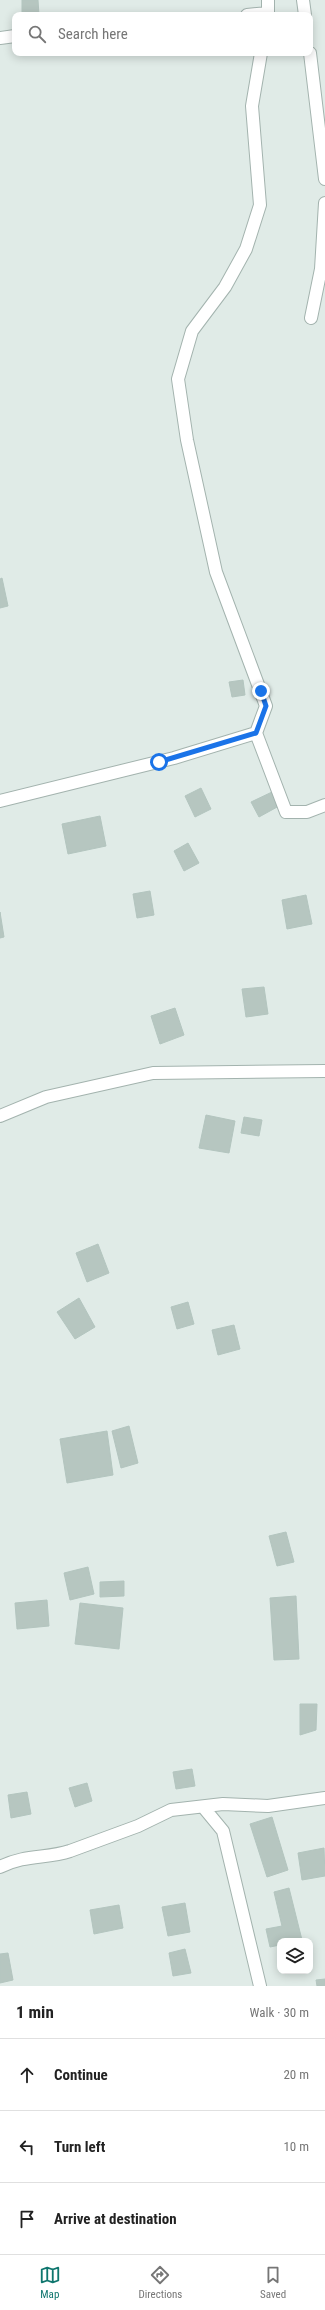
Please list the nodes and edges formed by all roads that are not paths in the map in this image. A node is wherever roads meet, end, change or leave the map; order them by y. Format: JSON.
{"nodes":[{"id":1,"x":268,"y":0,"type":"edge"},
{"id":2,"x":303,"y":0,"type":"edge"},
{"id":3,"x":268,"y":12,"type":"edge"},
{"id":4,"x":305,"y":12,"type":"edge"},
{"id":5,"x":12,"y":36,"type":"edge"},
{"id":6,"x":0,"y":38,"type":"edge"},
{"id":7,"x":260,"y":56,"type":"edge"},
{"id":8,"x":310,"y":56,"type":"edge"},
{"id":9,"x":325,"y":180,"type":"edge"},
{"id":10,"x":325,"y":203,"type":"edge"},
{"id":11,"x":311,"y":318,"type":"dead end"},
{"id":12,"x":256,"y":733,"type":"junction"},
{"id":13,"x":0,"y":801,"type":"edge"},
{"id":14,"x":325,"y":805,"type":"edge"},
{"id":15,"x":325,"y":1071,"type":"edge"},
{"id":16,"x":0,"y":1116,"type":"edge"},
{"id":17,"x":325,"y":1798,"type":"edge"},
{"id":18,"x":204,"y":1808,"type":"junction"},
{"id":19,"x":0,"y":1867,"type":"edge"},
{"id":20,"x":260,"y":1986,"type":"edge"}],
"edges":[{"from":1,"to":3,"type":"street"},
{"from":2,"to":4,"type":"street"},
{"from":5,"to":6,"type":"street"},
{"from":7,"to":12,"type":"street"},
{"from":8,"to":9,"type":"street"},
{"from":10,"to":11,"type":"street"},
{"from":12,"to":13,"type":"street"},
{"from":12,"to":14,"type":"street"},
{"from":15,"to":16,"type":"street"},
{"from":17,"to":18,"type":"street"},
{"from":18,"to":19,"type":"street"},
{"from":18,"to":20,"type":"street"}]}
